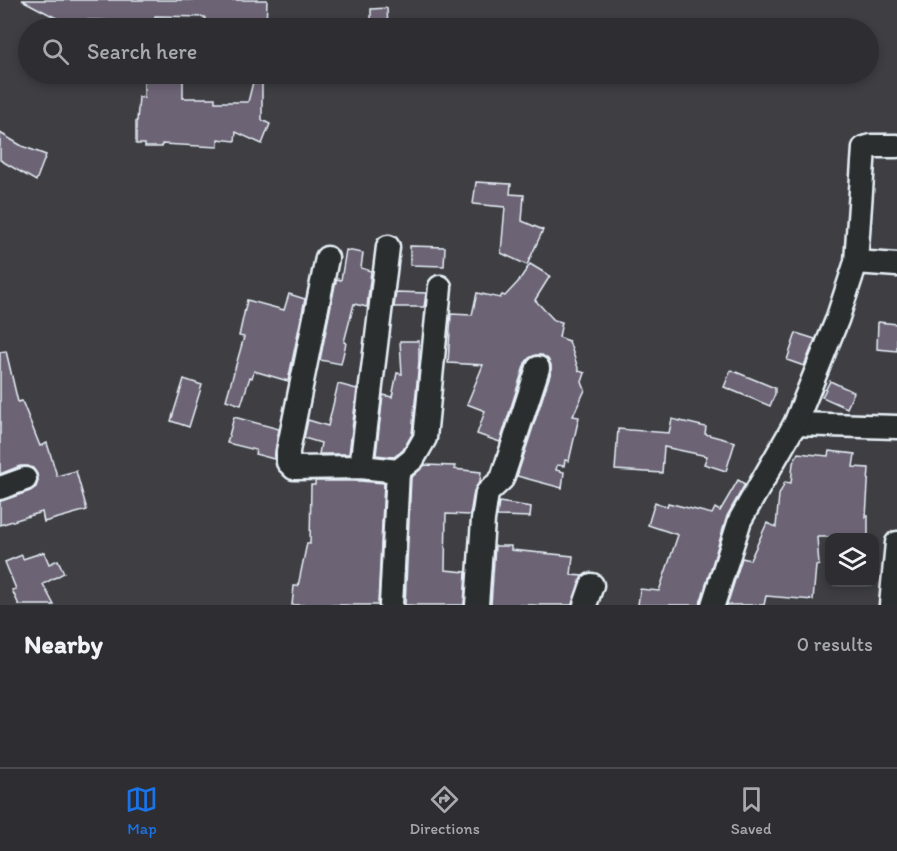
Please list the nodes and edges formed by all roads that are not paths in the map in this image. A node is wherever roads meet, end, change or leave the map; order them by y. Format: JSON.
{"nodes":[{"id":1,"x":897,"y":146,"type":"edge"},
{"id":2,"x":388,"y":247,"type":"dead end"},
{"id":3,"x":327,"y":258,"type":"dead end"},
{"id":4,"x":856,"y":262,"type":"junction"},
{"id":5,"x":897,"y":265,"type":"edge"},
{"id":6,"x":440,"y":287,"type":"dead end"},
{"id":7,"x":538,"y":368,"type":"dead end"},
{"id":8,"x":795,"y":424,"type":"junction"},
{"id":9,"x":897,"y":427,"type":"edge"},
{"id":10,"x":361,"y":467,"type":"junction"},
{"id":11,"x":398,"y":471,"type":"junction"},
{"id":12,"x":25,"y":479,"type":"dead end"},
{"id":13,"x":0,"y":488,"type":"edge"},
{"id":14,"x":897,"y":543,"type":"edge"},
{"id":15,"x":391,"y":605,"type":"edge"},
{"id":16,"x":477,"y":605,"type":"edge"},
{"id":17,"x":713,"y":605,"type":"edge"},
{"id":18,"x":891,"y":605,"type":"edge"}],
"edges":[{"from":1,"to":4,"type":"street"},
{"from":2,"to":10,"type":"street"},
{"from":3,"to":10,"type":"street"},
{"from":4,"to":5,"type":"street"},
{"from":4,"to":8,"type":"street"},
{"from":6,"to":11,"type":"street"},
{"from":7,"to":16,"type":"street"},
{"from":8,"to":9,"type":"street"},
{"from":8,"to":17,"type":"street"},
{"from":10,"to":11,"type":"street"},
{"from":11,"to":15,"type":"street"},
{"from":12,"to":13,"type":"street"},
{"from":14,"to":18,"type":"street"}]}
